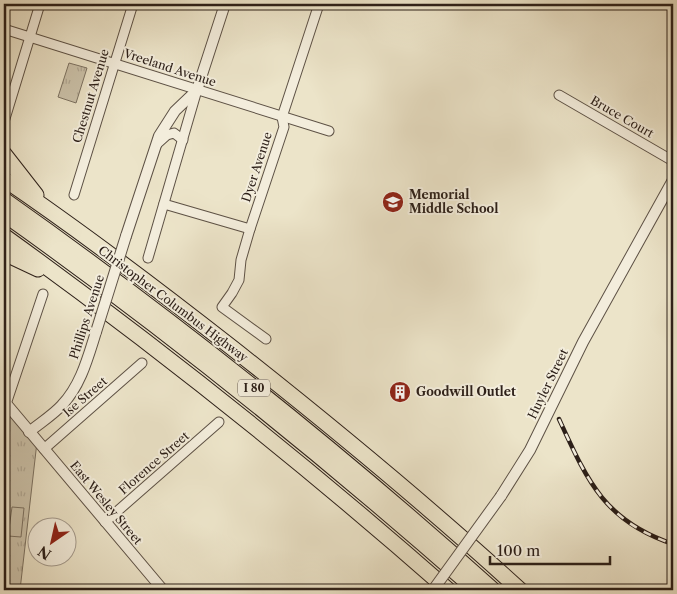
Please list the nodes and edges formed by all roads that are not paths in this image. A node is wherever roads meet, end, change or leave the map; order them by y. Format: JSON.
{"nodes":[{"id":1,"x":40,"y":4,"type":"edge"},
{"id":2,"x":133,"y":4,"type":"edge"},
{"id":3,"x":225,"y":4,"type":"edge"},
{"id":4,"x":319,"y":4,"type":"edge"},
{"id":5,"x":4,"y":30,"type":"edge"},
{"id":6,"x":29,"y":38,"type":"junction"},
{"id":7,"x":114,"y":63,"type":"junction"},
{"id":8,"x":197,"y":90,"type":"junction"},
{"id":9,"x":559,"y":95,"type":"dead end"},
{"id":10,"x":282,"y":117,"type":"junction"},
{"id":11,"x":4,"y":122,"type":"edge"},
{"id":12,"x":329,"y":131,"type":"dead end"},
{"id":13,"x":183,"y":140,"type":"junction"},
{"id":14,"x":154,"y":148,"type":"junction"},
{"id":15,"x":4,"y":154,"type":"edge"},
{"id":16,"x":673,"y":161,"type":"edge"},
{"id":17,"x":4,"y":179,"type":"edge"},
{"id":18,"x":673,"y":180,"type":"edge"},
{"id":19,"x":74,"y":195,"type":"dead end"},
{"id":20,"x":4,"y":200,"type":"edge"},
{"id":21,"x":164,"y":204,"type":"junction"},
{"id":22,"x":46,"y":208,"type":"junction"},
{"id":23,"x":4,"y":214,"type":"edge"},
{"id":24,"x":250,"y":229,"type":"junction"},
{"id":25,"x":4,"y":236,"type":"edge"},
{"id":26,"x":4,"y":253,"type":"edge"},
{"id":27,"x":148,"y":258,"type":"dead end"},
{"id":28,"x":73,"y":286,"type":"junction"},
{"id":29,"x":43,"y":294,"type":"dead end"},
{"id":30,"x":266,"y":339,"type":"dead end"},
{"id":31,"x":142,"y":363,"type":"dead end"},
{"id":32,"x":5,"y":403,"type":"edge"},
{"id":33,"x":219,"y":422,"type":"dead end"},
{"id":34,"x":29,"y":432,"type":"junction"},
{"id":35,"x":44,"y":449,"type":"junction"},
{"id":36,"x":105,"y":522,"type":"junction"},
{"id":37,"x":163,"y":590,"type":"edge"},
{"id":38,"x":433,"y":590,"type":"edge"},
{"id":39,"x":448,"y":590,"type":"edge"},
{"id":40,"x":476,"y":590,"type":"edge"},
{"id":41,"x":494,"y":590,"type":"edge"},
{"id":42,"x":520,"y":590,"type":"edge"}],
"edges":[{"from":1,"to":6,"type":"street"},
{"from":2,"to":7,"type":"street","name":"Chestnut Avenue"},
{"from":3,"to":8,"type":"street","name":"Phillips Avenue"},
{"from":4,"to":10,"type":"street","name":"Dyer Avenue"},
{"from":5,"to":6,"type":"street","name":"Vreeland Avenue"},
{"from":6,"to":7,"type":"street","name":"Vreeland Avenue"},
{"from":6,"to":11,"type":"street"},
{"from":7,"to":8,"type":"street","name":"Vreeland Avenue"},
{"from":7,"to":19,"type":"street","name":"Chestnut Avenue"},
{"from":8,"to":10,"type":"street","name":"Vreeland Avenue"},
{"from":8,"to":13,"type":"street","name":"Phillips Avenue"},
{"from":8,"to":14,"type":"street","name":"Phillips Avenue"},
{"from":9,"to":16,"type":"street","name":"Bruce Court"},
{"from":10,"to":12,"type":"street","name":"Vreeland Avenue"},
{"from":10,"to":24,"type":"street","name":"Dyer Avenue"},
{"from":13,"to":14,"type":"street"},
{"from":13,"to":21,"type":"street","name":"Phillips Avenue"},
{"from":14,"to":34,"type":"street","name":"Phillips Avenue","bridge":true},
{"from":15,"to":22,"type":"highway"},
{"from":17,"to":22,"type":"highway","name":"Christopher Columbus Highway","number":"I 80"},
{"from":18,"to":38,"type":"street","name":"Huyler Street","bridge":true},
{"from":20,"to":41,"type":"highway","name":"Christopher Columbus Highway","number":"I 80"},
{"from":21,"to":24,"type":"street"},
{"from":21,"to":27,"type":"street","name":"Phillips Avenue"},
{"from":22,"to":42,"type":"highway","name":"Christopher Columbus Highway","number":"I 80"},
{"from":23,"to":40,"type":"highway","number":"I 80"},
{"from":24,"to":30,"type":"street","name":"Dyer Avenue"},
{"from":25,"to":28,"type":"highway","number":"I 80"},
{"from":26,"to":28,"type":"highway"},
{"from":28,"to":39,"type":"highway","number":"I 80"},
{"from":29,"to":32,"type":"street"},
{"from":31,"to":35,"type":"street","name":"Ise Street"},
{"from":32,"to":34,"type":"street","name":"East Wesley Street"},
{"from":33,"to":36,"type":"street","name":"Florence Street"},
{"from":34,"to":35,"type":"street","name":"East Wesley Street"},
{"from":35,"to":36,"type":"street","name":"East Wesley Street"},
{"from":36,"to":37,"type":"street","name":"East Wesley Street"}]}
